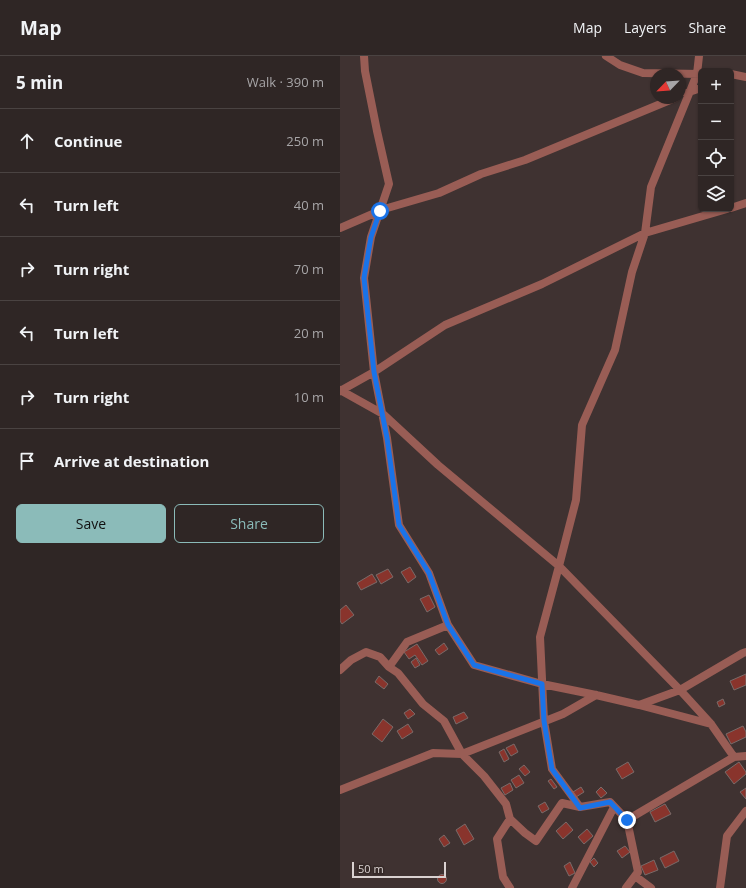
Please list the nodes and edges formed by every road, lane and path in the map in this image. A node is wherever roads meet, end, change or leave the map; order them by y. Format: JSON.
{"nodes":[{"id":1,"x":364,"y":56,"type":"edge"},
{"id":2,"x":606,"y":56,"type":"edge"},
{"id":3,"x":699,"y":56,"type":"edge"},
{"id":4,"x":699,"y":68,"type":"edge"},
{"id":5,"x":698,"y":74,"type":"edge"},
{"id":6,"x":734,"y":75,"type":"edge"},
{"id":7,"x":698,"y":76,"type":"edge"},
{"id":8,"x":746,"y":77,"type":"edge"},
{"id":9,"x":698,"y":89,"type":"edge"},
{"id":10,"x":688,"y":93,"type":"junction"},
{"id":11,"x":660,"y":104,"type":"edge"},
{"id":12,"x":746,"y":203,"type":"edge"},
{"id":13,"x":734,"y":207,"type":"edge"},
{"id":14,"x":380,"y":211,"type":"junction"},
{"id":15,"x":717,"y":212,"type":"edge"},
{"id":16,"x":340,"y":228,"type":"edge"},
{"id":17,"x":644,"y":233,"type":"junction"},
{"id":18,"x":374,"y":372,"type":"junction"},
{"id":19,"x":340,"y":390,"type":"edge"},
{"id":20,"x":383,"y":414,"type":"junction"},
{"id":21,"x":559,"y":566,"type":"junction"},
{"id":22,"x":448,"y":625,"type":"junction"},
{"id":23,"x":746,"y":652,"type":"edge"},
{"id":24,"x":389,"y":667,"type":"junction"},
{"id":25,"x":340,"y":670,"type":"edge"},
{"id":26,"x":542,"y":684,"type":"junction"},
{"id":27,"x":680,"y":690,"type":"junction"},
{"id":28,"x":596,"y":695,"type":"junction"},
{"id":29,"x":639,"y":705,"type":"junction"},
{"id":30,"x":544,"y":721,"type":"junction"},
{"id":31,"x":711,"y":724,"type":"junction"},
{"id":32,"x":462,"y":754,"type":"junction"},
{"id":33,"x":746,"y":756,"type":"edge"},
{"id":34,"x":734,"y":757,"type":"junction"},
{"id":35,"x":340,"y":790,"type":"edge"},
{"id":36,"x":614,"y":807,"type":"junction"},
{"id":37,"x":580,"y":808,"type":"junction"},
{"id":38,"x":746,"y":811,"type":"edge"},
{"id":39,"x":510,"y":819,"type":"junction"},
{"id":40,"x":627,"y":820,"type":"junction"},
{"id":41,"x":635,"y":876,"type":"junction"},
{"id":42,"x":510,"y":888,"type":"edge"},
{"id":43,"x":572,"y":888,"type":"edge"},
{"id":44,"x":626,"y":888,"type":"edge"},
{"id":45,"x":651,"y":888,"type":"edge"},
{"id":46,"x":720,"y":888,"type":"edge"}],
"edges":[{"from":1,"to":14,"type":"street"},
{"from":2,"to":5,"type":"street"},
{"from":3,"to":4,"type":"street"},
{"from":6,"to":8,"type":"street"},
{"from":7,"to":10,"type":"street"},
{"from":9,"to":10,"type":"street"},
{"from":10,"to":17,"type":"street"},
{"from":11,"to":14,"type":"street"},
{"from":12,"to":13,"type":"street"},
{"from":14,"to":16,"type":"street"},
{"from":14,"to":18,"type":"street"},
{"from":15,"to":17,"type":"street"},
{"from":17,"to":18,"type":"street"},
{"from":17,"to":21,"type":"street"},
{"from":18,"to":19,"type":"street"},
{"from":18,"to":20,"type":"street"},
{"from":19,"to":20,"type":"street"},
{"from":20,"to":21,"type":"street"},
{"from":20,"to":22,"type":"street"},
{"from":21,"to":26,"type":"street"},
{"from":21,"to":27,"type":"street"},
{"from":22,"to":24,"type":"street"},
{"from":22,"to":26,"type":"street"},
{"from":23,"to":27,"type":"street"},
{"from":24,"to":25,"type":"street"},
{"from":24,"to":32,"type":"street"},
{"from":26,"to":28,"type":"street"},
{"from":26,"to":30,"type":"street"},
{"from":27,"to":29,"type":"street"},
{"from":27,"to":31,"type":"street"},
{"from":28,"to":29,"type":"street"},
{"from":28,"to":30,"type":"street"},
{"from":29,"to":31,"type":"street"},
{"from":30,"to":32,"type":"street"},
{"from":30,"to":37,"type":"street"},
{"from":31,"to":34,"type":"street"},
{"from":32,"to":35,"type":"street"},
{"from":32,"to":39,"type":"street"},
{"from":33,"to":34,"type":"street"},
{"from":34,"to":40,"type":"street"},
{"from":36,"to":37,"type":"street"},
{"from":36,"to":40,"type":"street"},
{"from":36,"to":43,"type":"street"},
{"from":37,"to":39,"type":"street"},
{"from":38,"to":46,"type":"street"},
{"from":39,"to":42,"type":"street"},
{"from":40,"to":41,"type":"street"},
{"from":41,"to":44,"type":"street"},
{"from":41,"to":45,"type":"street"}]}
